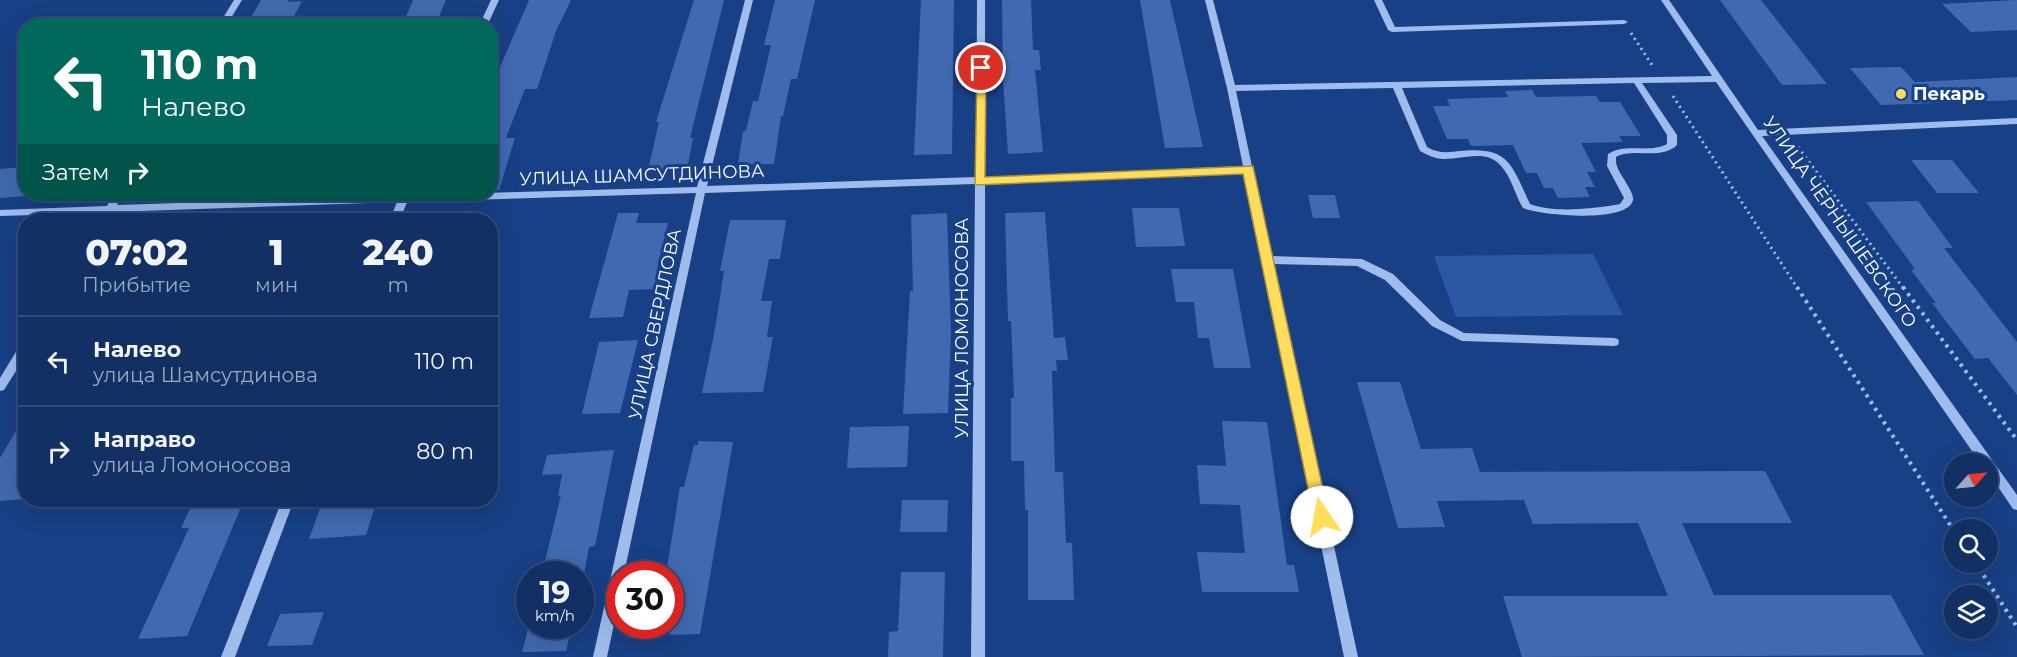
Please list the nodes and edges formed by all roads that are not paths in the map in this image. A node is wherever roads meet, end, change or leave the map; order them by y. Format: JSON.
{"nodes":[{"id":1,"x":238,"y":0,"type":"edge"},
{"id":2,"x":495,"y":0,"type":"edge"},
{"id":3,"x":748,"y":0,"type":"edge"},
{"id":4,"x":981,"y":0,"type":"edge"},
{"id":5,"x":1209,"y":0,"type":"edge"},
{"id":6,"x":1378,"y":0,"type":"edge"},
{"id":7,"x":1665,"y":0,"type":"edge"},
{"id":8,"x":227,"y":18,"type":"edge"},
{"id":9,"x":487,"y":18,"type":"edge"},
{"id":10,"x":1624,"y":22,"type":"road end"},
{"id":11,"x":1719,"y":79,"type":"junction"},
{"id":12,"x":1636,"y":80,"type":"junction"},
{"id":13,"x":1396,"y":84,"type":"junction"},
{"id":14,"x":1231,"y":88,"type":"junction"},
{"id":15,"x":2017,"y":121,"type":"edge"},
{"id":16,"x":1755,"y":133,"type":"junction"},
{"id":17,"x":1248,"y":169,"type":"junction"},
{"id":18,"x":979,"y":182,"type":"junction"},
{"id":19,"x":701,"y":190,"type":"junction"},
{"id":20,"x":498,"y":194,"type":"edge"},
{"id":21,"x":114,"y":201,"type":"edge"},
{"id":22,"x":291,"y":201,"type":"edge"},
{"id":23,"x":109,"y":209,"type":"junction"},
{"id":24,"x":0,"y":213,"type":"edge"},
{"id":25,"x":106,"y":213,"type":"edge"},
{"id":26,"x":1267,"y":260,"type":"junction"},
{"id":27,"x":1614,"y":342,"type":"dead end"},
{"id":28,"x":18,"y":358,"type":"edge"},
{"id":29,"x":0,"y":387,"type":"edge"},
{"id":30,"x":2017,"y":505,"type":"edge"},
{"id":31,"x":285,"y":507,"type":"edge"},
{"id":32,"x":228,"y":657,"type":"edge"},
{"id":33,"x":600,"y":657,"type":"edge"},
{"id":34,"x":978,"y":657,"type":"edge"},
{"id":35,"x":1351,"y":657,"type":"edge"}],
"edges":[{"from":1,"to":8,"type":"street"},
{"from":2,"to":9,"type":"street"},
{"from":3,"to":19,"type":"street","name":"УЛИЦА СВЕРДЛОВА"},
{"from":4,"to":18,"type":"street","name":"УЛИЦА ЛОМОНОСОВА"},
{"from":5,"to":14,"type":"street"},
{"from":6,"to":10,"type":"street"},
{"from":7,"to":11,"type":"street","name":"УЛИЦА ЧЕРНЫШЕВСКОГО"},
{"from":11,"to":12,"type":"street"},
{"from":11,"to":16,"type":"street","name":"УЛИЦА ЧЕРНЫШЕВСКОГО"},
{"from":12,"to":13,"type":"street"},
{"from":12,"to":13,"type":"street"},
{"from":13,"to":14,"type":"street"},
{"from":14,"to":17,"type":"street"},
{"from":15,"to":16,"type":"street"},
{"from":16,"to":30,"type":"street","name":"УЛИЦА ЧЕРНЫШЕВСКОГО"},
{"from":17,"to":18,"type":"street","name":"УЛИЦА ШАМСУТДИНОВА"},
{"from":17,"to":26,"type":"street"},
{"from":18,"to":19,"type":"street","name":"УЛИЦА ШАМСУТДИНОВА"},
{"from":18,"to":34,"type":"street","name":"УЛИЦА ЛОМОНОСОВА"},
{"from":19,"to":20,"type":"street","name":"УЛИЦА ШАМСУТДИНОВА"},
{"from":19,"to":33,"type":"street","name":"УЛИЦА СВЕРДЛОВА"},
{"from":21,"to":23,"type":"street"},
{"from":22,"to":23,"type":"street","name":"УЛИЦА ШАМСУТДИНОВА"},
{"from":23,"to":24,"type":"street","name":"УЛИЦА ШАМСУТДИНОВА"},
{"from":23,"to":25,"type":"street"},
{"from":26,"to":27,"type":"street"},
{"from":26,"to":35,"type":"street"},
{"from":28,"to":29,"type":"street"},
{"from":31,"to":32,"type":"street"}]}
